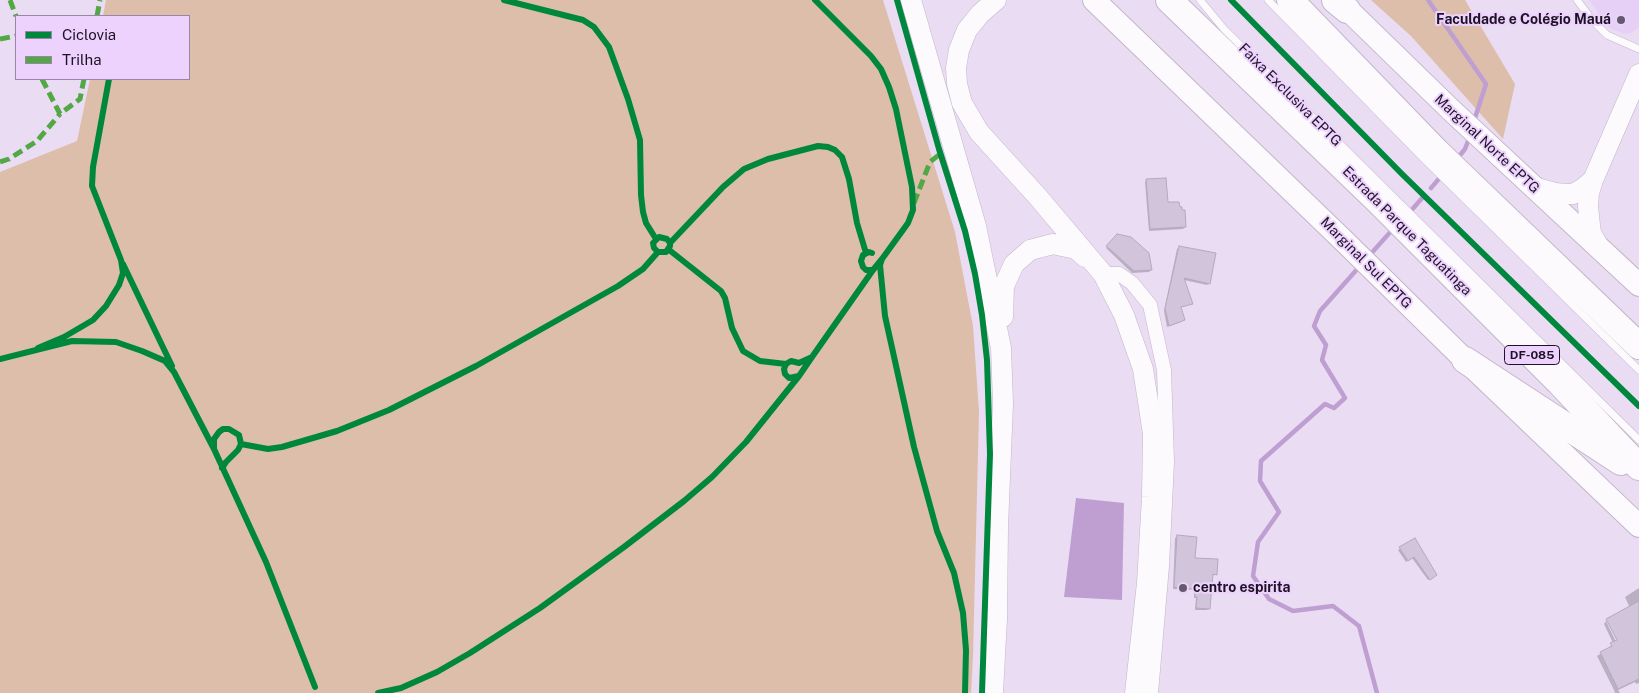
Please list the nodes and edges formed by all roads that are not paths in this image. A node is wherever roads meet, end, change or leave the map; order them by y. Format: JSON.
{"nodes":[{"id":1,"x":911,"y":0,"type":"edge"},
{"id":2,"x":996,"y":0,"type":"edge"},
{"id":3,"x":1094,"y":0,"type":"edge"},
{"id":4,"x":1170,"y":0,"type":"edge"},
{"id":5,"x":1200,"y":0,"type":"edge"},
{"id":6,"x":1268,"y":0,"type":"edge"},
{"id":7,"x":1290,"y":0,"type":"edge"},
{"id":8,"x":1578,"y":0,"type":"edge"},
{"id":9,"x":1340,"y":3,"type":"edge"},
{"id":10,"x":1639,"y":49,"type":"edge"},
{"id":11,"x":1639,"y":74,"type":"edge"},
{"id":12,"x":1430,"y":155,"type":"junction"},
{"id":13,"x":1593,"y":180,"type":"junction"},
{"id":14,"x":1532,"y":186,"type":"junction"},
{"id":15,"x":1472,"y":194,"type":"junction"},
{"id":16,"x":1381,"y":195,"type":"junction"},
{"id":17,"x":1429,"y":243,"type":"junction"},
{"id":18,"x":1601,"y":250,"type":"junction"},
{"id":19,"x":1103,"y":274,"type":"junction"},
{"id":20,"x":1639,"y":286,"type":"edge"},
{"id":21,"x":1639,"y":346,"type":"edge"},
{"id":22,"x":1001,"y":348,"type":"junction"},
{"id":23,"x":1465,"y":360,"type":"junction"},
{"id":24,"x":1639,"y":370,"type":"edge"},
{"id":25,"x":1639,"y":440,"type":"edge"},
{"id":26,"x":1639,"y":467,"type":"edge"},
{"id":27,"x":1639,"y":474,"type":"edge"},
{"id":28,"x":1639,"y":526,"type":"edge"},
{"id":29,"x":993,"y":693,"type":"edge"},
{"id":30,"x":1135,"y":693,"type":"edge"},
{"id":31,"x":1151,"y":693,"type":"edge"}],
"edges":[{"from":1,"to":22,"type":"street"},
{"from":2,"to":19,"type":"street"},
{"from":3,"to":23,"type":"main road","name":"Marginal Sul EPTG"},
{"from":4,"to":16,"type":"highway","name":"Estrada Parque Taguatinga","number":"DF-085"},
{"from":5,"to":16,"type":"lane","name":"Faixa Exclusiva EPTG"},
{"from":6,"to":12,"type":"lane"},
{"from":7,"to":12,"type":"highway"},
{"from":8,"to":10,"type":"lane"},
{"from":9,"to":14,"type":"main road","name":"Marginal Norte EPTG"},
{"from":11,"to":13,"type":"street"},
{"from":12,"to":15,"type":"highway"},
{"from":13,"to":14,"type":"street"},
{"from":13,"to":18,"type":"street"},
{"from":14,"to":18,"type":"main road","name":"Marginal Norte EPTG"},
{"from":15,"to":21,"type":"highway"},
{"from":15,"to":24,"type":"lane"},
{"from":16,"to":17,"type":"highway","name":"Estrada Parque Taguatinga","number":"DF-085"},
{"from":17,"to":25,"type":"lane"},
{"from":17,"to":26,"type":"highway","name":"Estrada Parque Taguatinga","number":"DF-085"},
{"from":18,"to":20,"type":"main road","name":"Marginal Norte EPTG"},
{"from":19,"to":22,"type":"street"},
{"from":19,"to":30,"type":"street"},
{"from":19,"to":31,"type":"street"},
{"from":22,"to":29,"type":"street"},
{"from":23,"to":27,"type":"highway"},
{"from":23,"to":28,"type":"main road","name":"Marginal Sul EPTG"}]}
